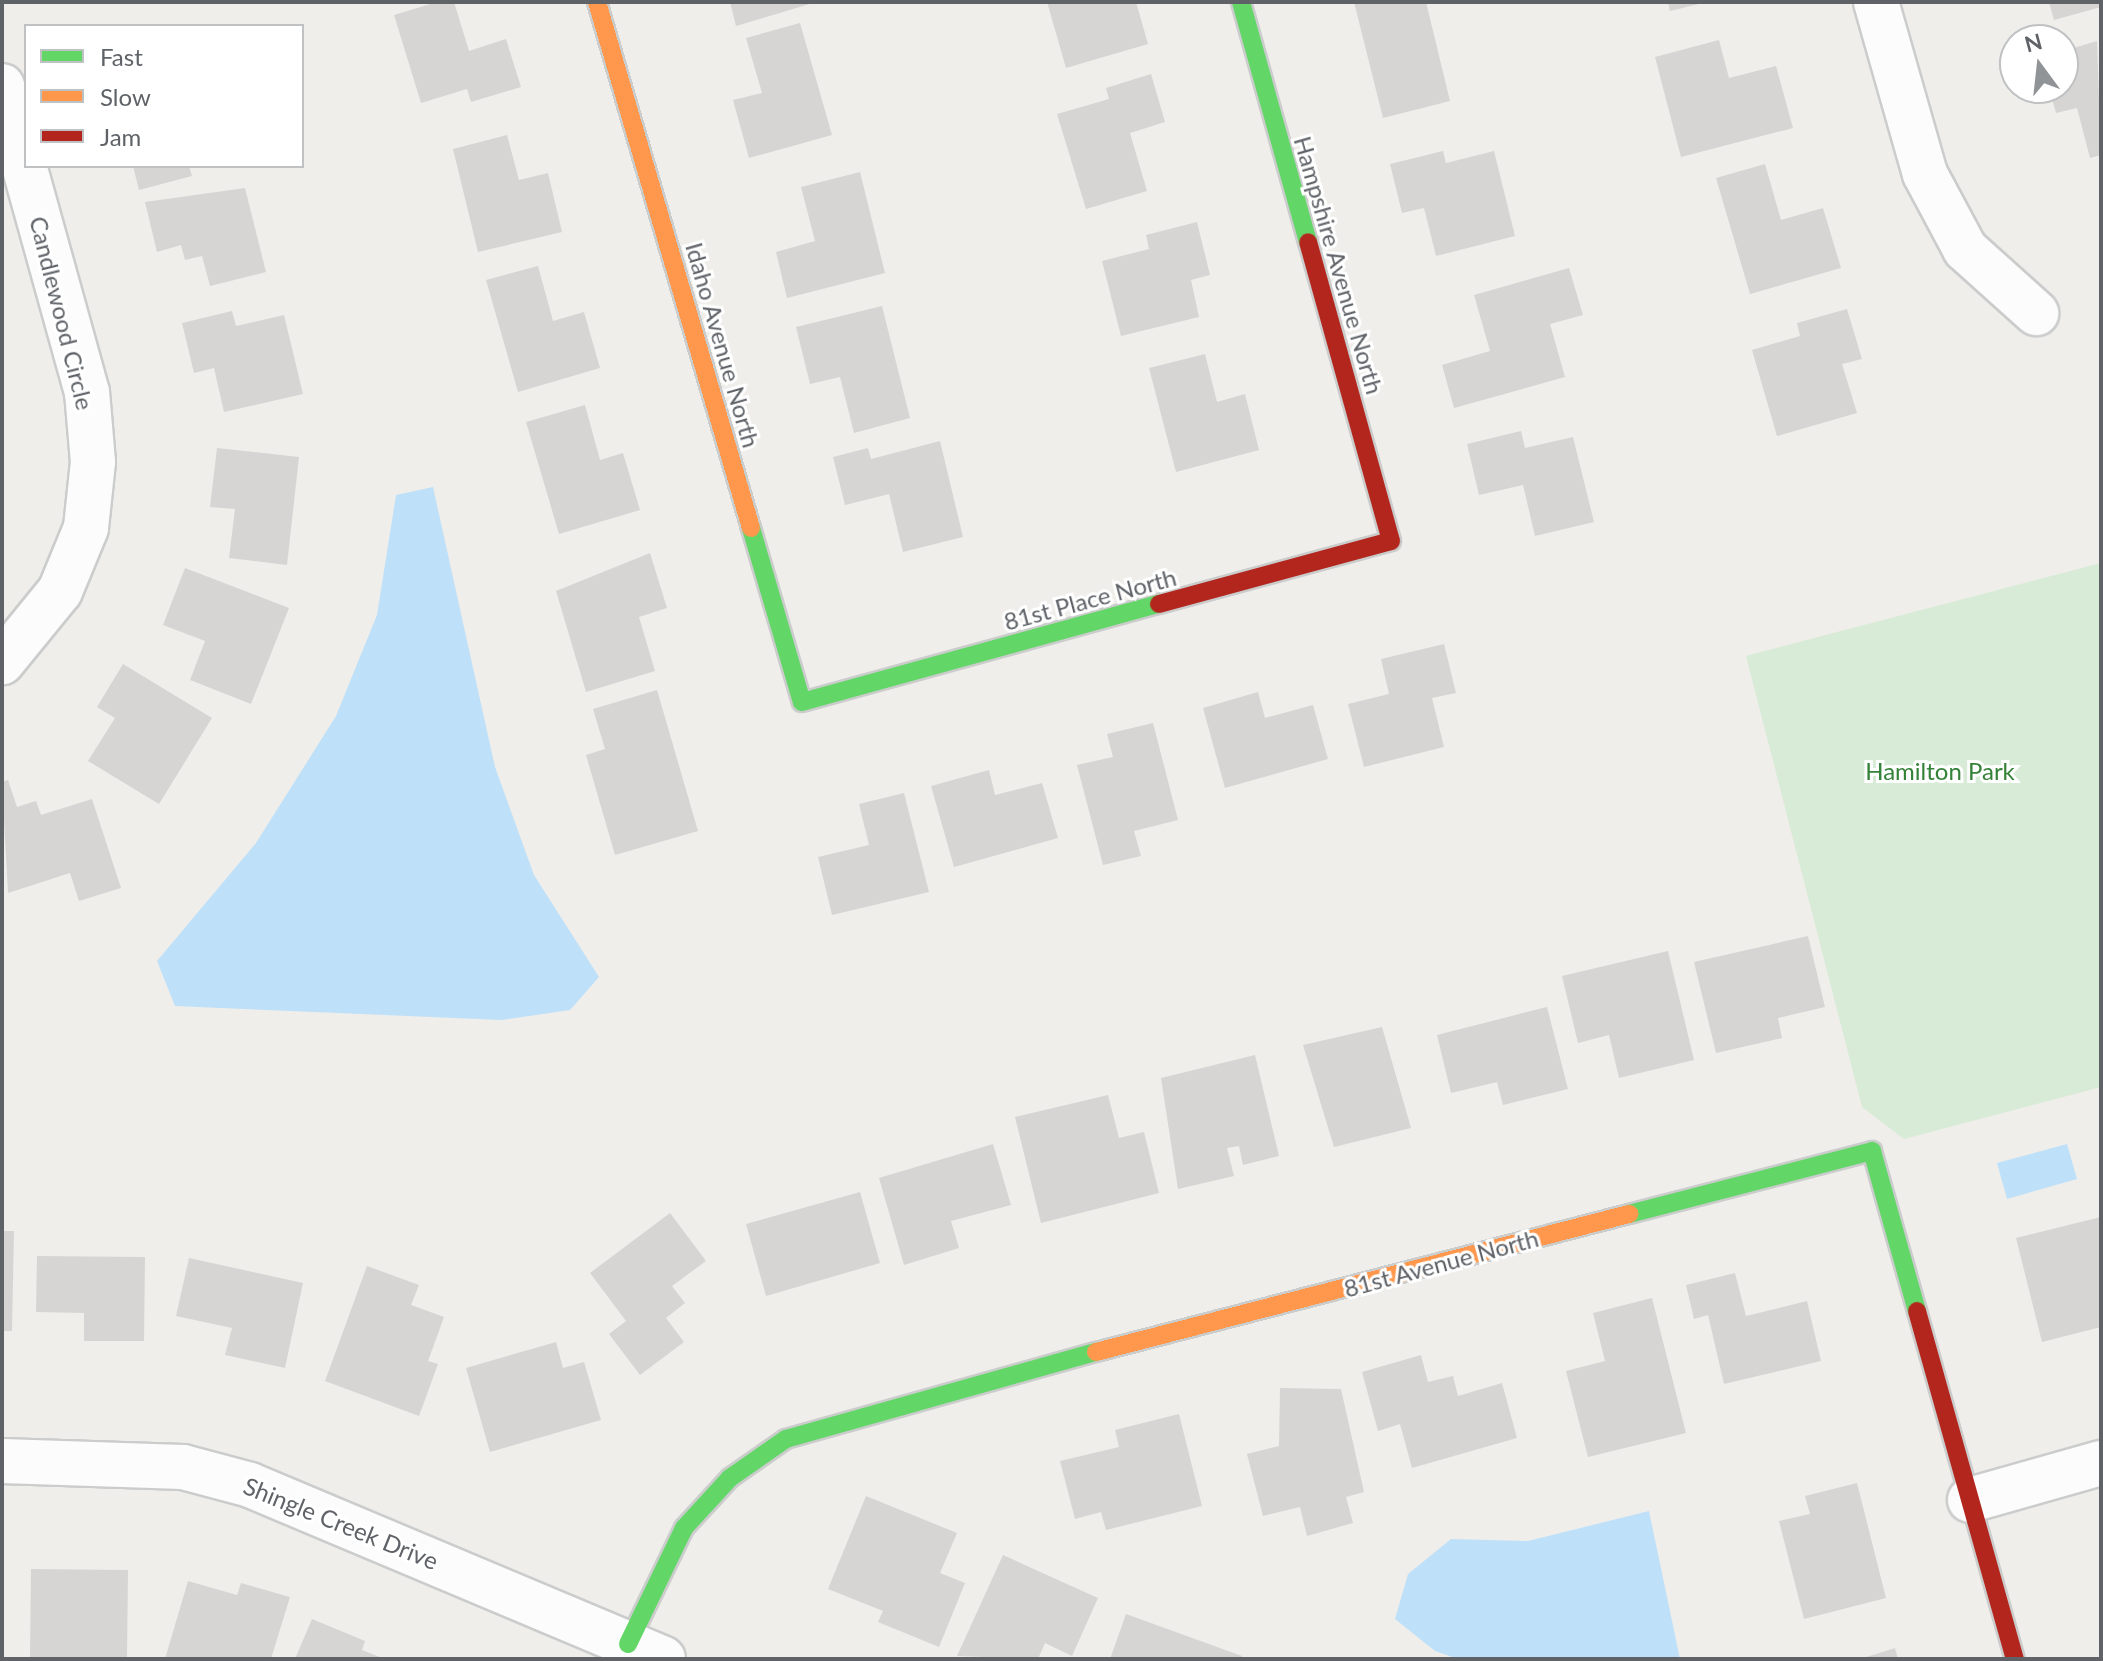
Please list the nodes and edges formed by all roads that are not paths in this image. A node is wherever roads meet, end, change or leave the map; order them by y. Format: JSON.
{"nodes":[{"id":1,"x":597,"y":2,"type":"edge"},
{"id":2,"x":1241,"y":2,"type":"edge"},
{"id":3,"x":1876,"y":2,"type":"edge"},
{"id":4,"x":2,"y":86,"type":"edge"},
{"id":5,"x":24,"y":165,"type":"edge"},
{"id":6,"x":25,"y":168,"type":"edge"},
{"id":7,"x":2036,"y":313,"type":"dead end"},
{"id":8,"x":1391,"y":541,"type":"joint"},
{"id":9,"x":2,"y":662,"type":"edge"},
{"id":10,"x":802,"y":702,"type":"joint"},
{"id":11,"x":2,"y":1461,"type":"edge"},
{"id":12,"x":2101,"y":1463,"type":"edge"},
{"id":13,"x":1970,"y":1500,"type":"junction"},
{"id":14,"x":645,"y":1652,"type":"edge"},
{"id":15,"x":2015,"y":1659,"type":"edge"}],
"edges":[{"from":1,"to":10,"type":"street","name":"Idaho Avenue North"},
{"from":2,"to":8,"type":"street","name":"Hampshire Avenue North"},
{"from":3,"to":7,"type":"street"},
{"from":4,"to":5,"type":"street","name":"Candlewood Circle"},
{"from":6,"to":9,"type":"street","name":"Candlewood Circle"},
{"from":8,"to":10,"type":"street","name":"81st Place North"},
{"from":11,"to":14,"type":"street","name":"Shingle Creek Drive"},
{"from":12,"to":13,"type":"street"},
{"from":13,"to":14,"type":"street","name":"81st Avenue North"},
{"from":13,"to":15,"type":"street"}]}
